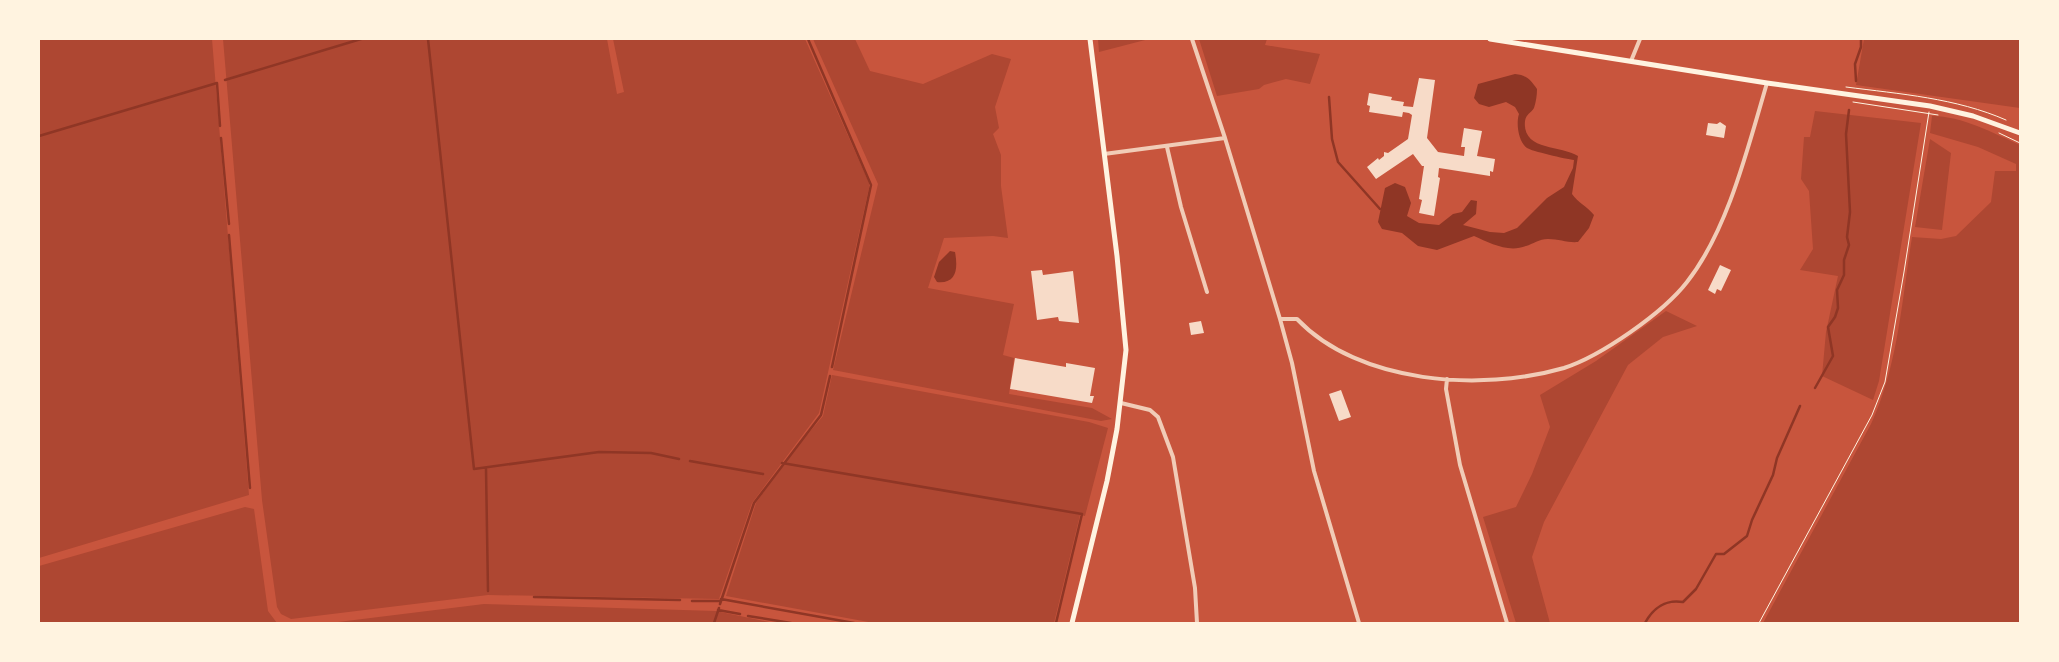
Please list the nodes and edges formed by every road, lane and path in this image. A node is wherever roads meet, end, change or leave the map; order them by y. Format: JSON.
{"nodes":[{"id":1,"x":1090,"y":39,"type":"edge"},
{"id":2,"x":1192,"y":39,"type":"edge"},
{"id":3,"x":1490,"y":39,"type":"edge"},
{"id":4,"x":1640,"y":39,"type":"edge"},
{"id":5,"x":1631,"y":61,"type":"junction"},
{"id":6,"x":1766,"y":83,"type":"junction"},
{"id":7,"x":1849,"y":102,"type":"dead end"},
{"id":8,"x":1930,"y":106,"type":"junction"},
{"id":9,"x":1929,"y":113,"type":"junction"},
{"id":10,"x":1945,"y":117,"type":"dead end"},
{"id":11,"x":1994,"y":131,"type":"dead end"},
{"id":12,"x":2020,"y":133,"type":"edge"},
{"id":13,"x":1225,"y":138,"type":"junction"},
{"id":14,"x":2020,"y":143,"type":"edge"},
{"id":15,"x":1167,"y":147,"type":"junction"},
{"id":16,"x":1104,"y":154,"type":"junction"},
{"id":17,"x":1207,"y":292,"type":"dead end"},
{"id":18,"x":1280,"y":320,"type":"junction"},
{"id":19,"x":1447,"y":379,"type":"junction"},
{"id":20,"x":1121,"y":403,"type":"junction"},
{"id":21,"x":1072,"y":623,"type":"edge"},
{"id":22,"x":1197,"y":623,"type":"edge"},
{"id":23,"x":1359,"y":623,"type":"edge"},
{"id":24,"x":1507,"y":623,"type":"edge"},
{"id":25,"x":1759,"y":623,"type":"edge"}],
"edges":[{"from":1,"to":16,"type":"main road"},
{"from":2,"to":13,"type":"street"},
{"from":3,"to":5,"type":"main road"},
{"from":4,"to":5,"type":"street"},
{"from":5,"to":6,"type":"main road"},
{"from":6,"to":8,"type":"main road"},
{"from":6,"to":19,"type":"street"},
{"from":7,"to":9,"type":"path"},
{"from":8,"to":9,"type":"path"},
{"from":8,"to":12,"type":"main road"},
{"from":9,"to":10,"type":"path"},
{"from":9,"to":25,"type":"path"},
{"from":11,"to":14,"type":"path"},
{"from":13,"to":15,"type":"street"},
{"from":13,"to":18,"type":"street"},
{"from":15,"to":16,"type":"street"},
{"from":15,"to":17,"type":"street"},
{"from":16,"to":20,"type":"main road"},
{"from":18,"to":19,"type":"street"},
{"from":18,"to":23,"type":"street"},
{"from":19,"to":24,"type":"street"},
{"from":20,"to":21,"type":"main road"},
{"from":20,"to":22,"type":"street"}]}
